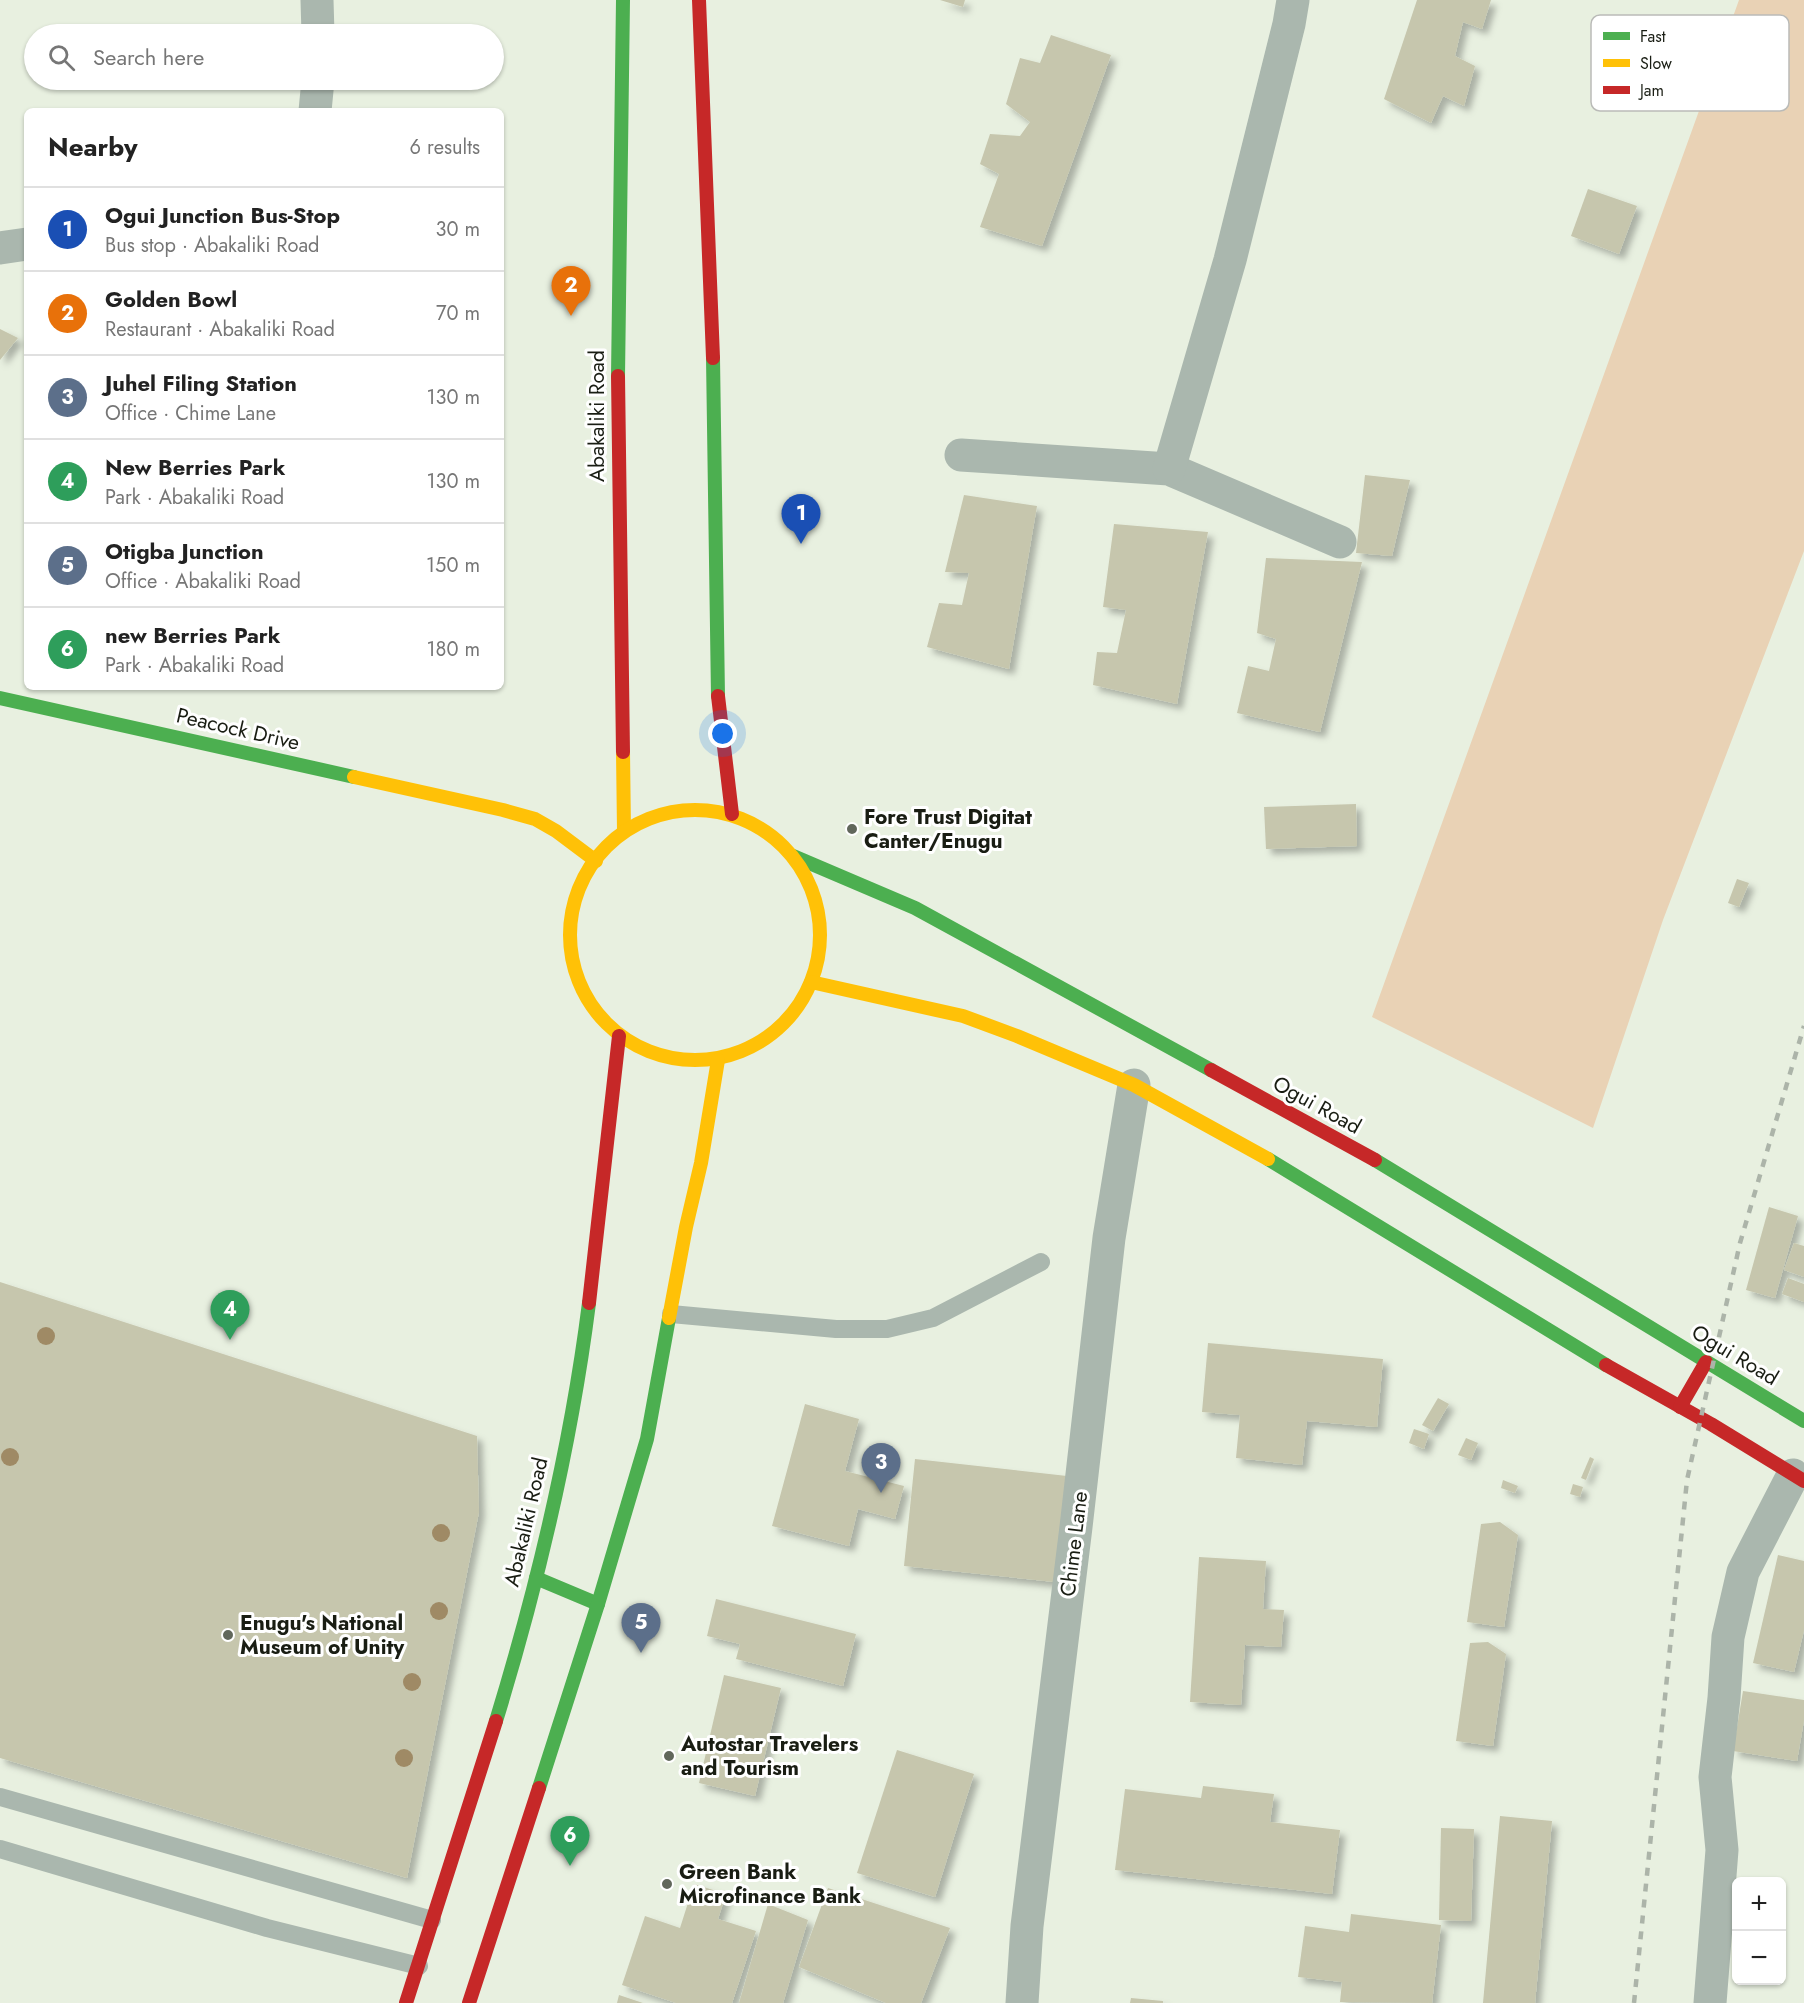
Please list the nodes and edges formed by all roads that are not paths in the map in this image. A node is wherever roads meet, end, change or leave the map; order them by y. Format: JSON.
{"nodes":[{"id":1,"x":317,"y":0,"type":"edge"},
{"id":2,"x":622,"y":0,"type":"edge"},
{"id":3,"x":699,"y":0,"type":"edge"},
{"id":4,"x":1293,"y":0,"type":"edge"},
{"id":5,"x":318,"y":24,"type":"edge"},
{"id":6,"x":317,"y":90,"type":"edge"},
{"id":7,"x":315,"y":108,"type":"edge"},
{"id":8,"x":24,"y":244,"type":"edge"},
{"id":9,"x":0,"y":248,"type":"edge"},
{"id":10,"x":961,"y":455,"type":"dead end"},
{"id":11,"x":1169,"y":469,"type":"junction"},
{"id":12,"x":1340,"y":542,"type":"dead end"},
{"id":13,"x":0,"y":698,"type":"edge"},
{"id":14,"x":732,"y":814,"type":"junction"},
{"id":15,"x":624,"y":831,"type":"junction"},
{"id":16,"x":793,"y":856,"type":"junction"},
{"id":17,"x":596,"y":861,"type":"junction"},
{"id":18,"x":811,"y":982,"type":"junction"},
{"id":19,"x":619,"y":1036,"type":"junction"},
{"id":20,"x":717,"y":1060,"type":"junction"},
{"id":21,"x":1134,"y":1085,"type":"junction"},
{"id":22,"x":1041,"y":1262,"type":"dead end"},
{"id":23,"x":671,"y":1314,"type":"junction"},
{"id":24,"x":1706,"y":1362,"type":"junction"},
{"id":25,"x":1680,"y":1407,"type":"junction"},
{"id":26,"x":1804,"y":1421,"type":"edge"},
{"id":27,"x":1799,"y":1478,"type":"edge"},
{"id":28,"x":536,"y":1578,"type":"junction"},
{"id":29,"x":598,"y":1604,"type":"junction"},
{"id":30,"x":0,"y":1797,"type":"edge"},
{"id":31,"x":0,"y":1849,"type":"edge"},
{"id":32,"x":432,"y":1920,"type":"junction"},
{"id":33,"x":419,"y":1966,"type":"junction"},
{"id":34,"x":406,"y":2003,"type":"edge"},
{"id":35,"x":468,"y":2003,"type":"edge"},
{"id":36,"x":1022,"y":2003,"type":"edge"},
{"id":37,"x":1710,"y":2003,"type":"edge"}],
"edges":[{"from":1,"to":5,"type":"street"},
{"from":2,"to":15,"type":"main road","name":"Abakaliki Road"},
{"from":3,"to":14,"type":"main road"},
{"from":4,"to":11,"type":"street"},
{"from":6,"to":7,"type":"street"},
{"from":8,"to":9,"type":"street"},
{"from":10,"to":11,"type":"street"},
{"from":11,"to":12,"type":"street"},
{"from":13,"to":17,"type":"main road","name":"Peacock Drive"},
{"from":14,"to":15,"type":"main road"},
{"from":14,"to":16,"type":"main road"},
{"from":15,"to":17,"type":"main road"},
{"from":16,"to":18,"type":"main road"},
{"from":16,"to":24,"type":"main road","name":"Ogui Road"},
{"from":17,"to":19,"type":"main road"},
{"from":18,"to":20,"type":"main road"},
{"from":18,"to":21,"type":"main road"},
{"from":19,"to":20,"type":"main road"},
{"from":19,"to":28,"type":"main road","name":"Abakaliki Road"},
{"from":20,"to":23,"type":"main road"},
{"from":21,"to":25,"type":"main road"},
{"from":21,"to":36,"type":"street","name":"Chime Lane"},
{"from":22,"to":23,"type":"lane"},
{"from":23,"to":29,"type":"main road"},
{"from":24,"to":25,"type":"main road"},
{"from":24,"to":26,"type":"main road","name":"Ogui Road"},
{"from":25,"to":27,"type":"main road"},
{"from":27,"to":37,"type":"street"},
{"from":28,"to":29,"type":"main road"},
{"from":28,"to":32,"type":"main road","name":"Abakaliki Road"},
{"from":29,"to":35,"type":"main road"},
{"from":30,"to":32,"type":"lane"},
{"from":31,"to":33,"type":"lane"},
{"from":32,"to":33,"type":"main road","name":"Abakaliki Road"},
{"from":33,"to":34,"type":"main road","name":"Abakaliki Road"}]}
